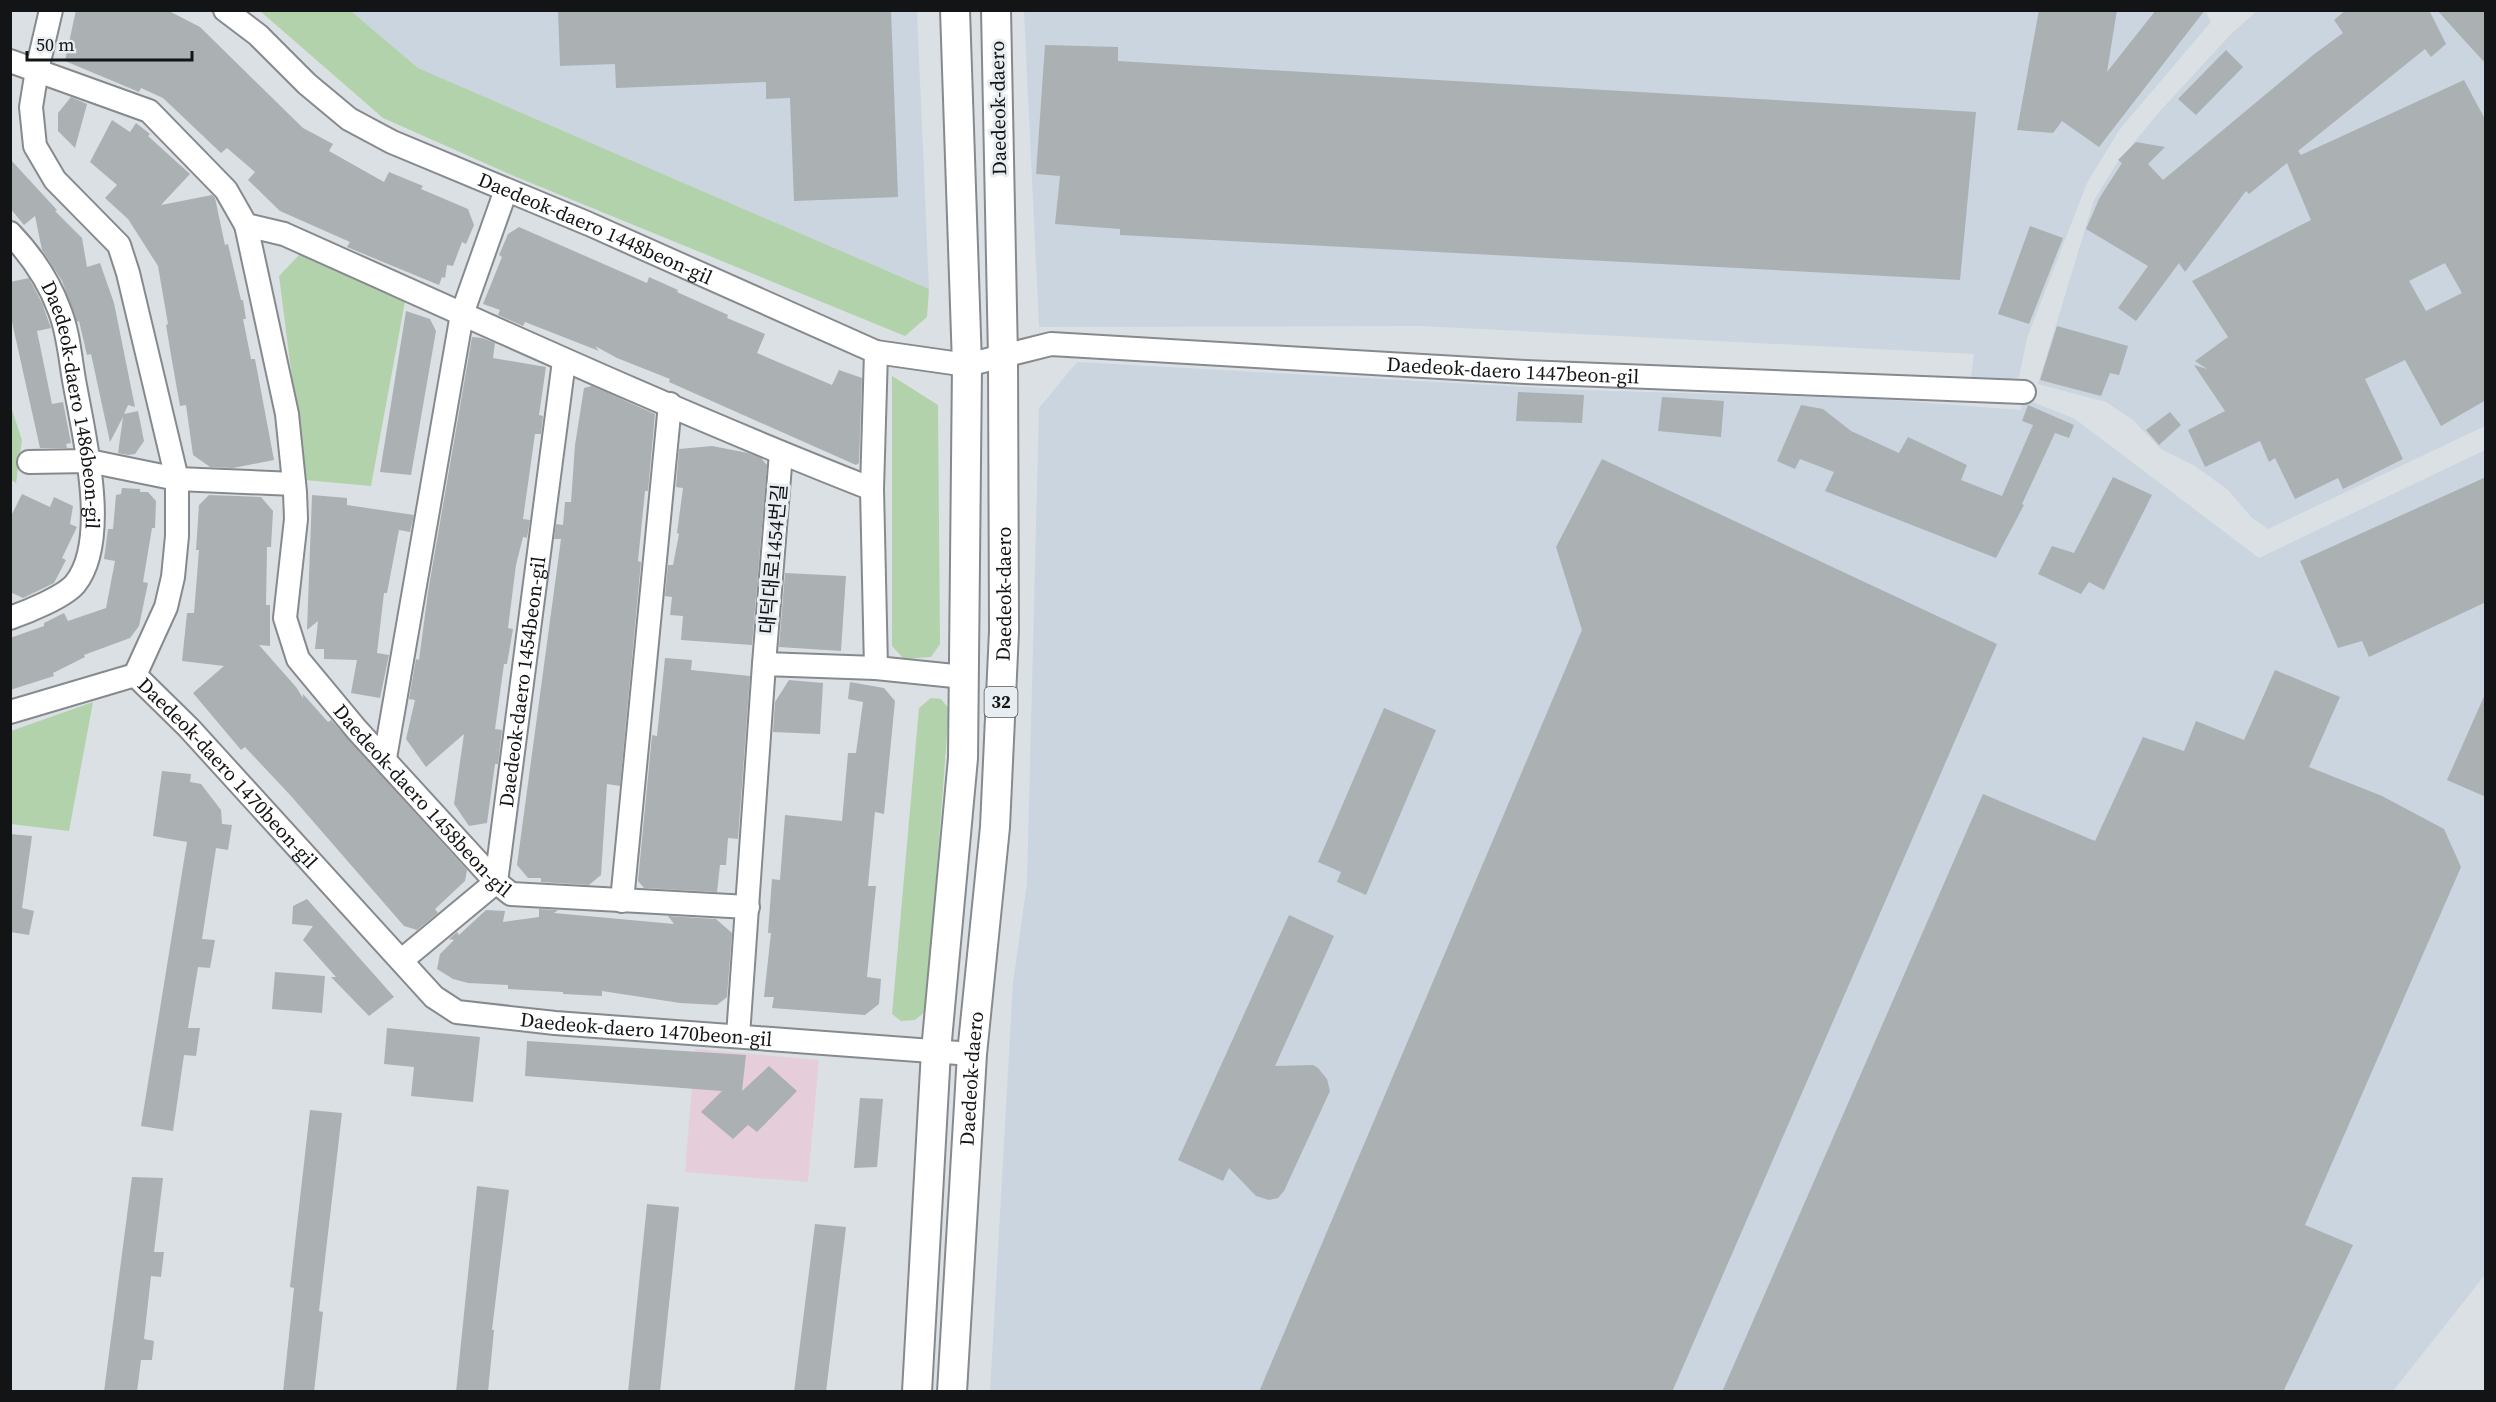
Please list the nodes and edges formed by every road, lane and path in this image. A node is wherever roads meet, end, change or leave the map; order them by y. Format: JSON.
{"nodes":[{"id":1,"x":51,"y":10,"type":"edge"},
{"id":2,"x":225,"y":10,"type":"edge"},
{"id":3,"x":955,"y":10,"type":"edge"},
{"id":4,"x":996,"y":10,"type":"edge"},
{"id":5,"x":10,"y":61,"type":"edge"},
{"id":6,"x":37,"y":70,"type":"junction"},
{"id":7,"x":506,"y":190,"type":"junction"},
{"id":8,"x":246,"y":225,"type":"junction"},
{"id":9,"x":10,"y":233,"type":"edge"},
{"id":10,"x":462,"y":314,"type":"junction"},
{"id":11,"x":876,"y":352,"type":"junction"},
{"id":12,"x":1003,"y":358,"type":"junction"},
{"id":13,"x":564,"y":361,"type":"junction"},
{"id":14,"x":967,"y":365,"type":"junction"},
{"id":15,"x":2024,"y":392,"type":"dead end"},
{"id":16,"x":669,"y":404,"type":"junction"},
{"id":17,"x":782,"y":453,"type":"junction"},
{"id":18,"x":88,"y":460,"type":"junction"},
{"id":19,"x":29,"y":462,"type":"dead end"},
{"id":20,"x":177,"y":479,"type":"junction"},
{"id":21,"x":294,"y":484,"type":"junction"},
{"id":22,"x":872,"y":489,"type":"junction"},
{"id":23,"x":10,"y":618,"type":"edge"},
{"id":24,"x":764,"y":664,"type":"junction"},
{"id":25,"x":876,"y":668,"type":"junction"},
{"id":26,"x":135,"y":675,"type":"junction"},
{"id":27,"x":964,"y":677,"type":"junction"},
{"id":28,"x":10,"y":712,"type":"edge"},
{"id":29,"x":385,"y":758,"type":"junction"},
{"id":30,"x":496,"y":882,"type":"junction"},
{"id":31,"x":622,"y":901,"type":"junction"},
{"id":32,"x":748,"y":907,"type":"junction"},
{"id":33,"x":402,"y":960,"type":"junction"},
{"id":34,"x":738,"y":1036,"type":"junction"},
{"id":35,"x":936,"y":1051,"type":"junction"},
{"id":36,"x":972,"y":1054,"type":"junction"},
{"id":37,"x":917,"y":1392,"type":"edge"},
{"id":38,"x":952,"y":1392,"type":"edge"}],
"edges":[{"from":1,"to":6,"type":"street","name":"Daedeok-daero 1470beon-gil"},
{"from":2,"to":7,"type":"street","name":"Daedeok-daero 1448beon-gil"},
{"from":3,"to":14,"type":"main road","name":"Daedeok-daero","number":"32"},
{"from":4,"to":12,"type":"main road","name":"Daedeok-daero","number":"32"},
{"from":5,"to":6,"type":"street"},
{"from":6,"to":8,"type":"street"},
{"from":6,"to":20,"type":"street","name":"Daedeok-daero 1470beon-gil"},
{"from":7,"to":10,"type":"street"},
{"from":7,"to":11,"type":"street","name":"Daedeok-daero 1448beon-gil"},
{"from":8,"to":10,"type":"street"},
{"from":8,"to":21,"type":"street","name":"Daedeok-daero 1458beon-gil"},
{"from":9,"to":18,"type":"street","name":"Daedeok-daero 1486beon-gil"},
{"from":10,"to":13,"type":"street"},
{"from":10,"to":29,"type":"street"},
{"from":11,"to":14,"type":"street","name":"Daedeok-daero 1448beon-gil"},
{"from":11,"to":22,"type":"street"},
{"from":12,"to":14,"type":"street","name":"Daedeok-daero 1448beon-gil"},
{"from":12,"to":15,"type":"street","name":"Daedeok-daero 1447beon-gil"},
{"from":12,"to":36,"type":"main road","name":"Daedeok-daero","number":"32"},
{"from":13,"to":16,"type":"street"},
{"from":13,"to":30,"type":"street","name":"Daedeok-daero 1454beon-gil"},
{"from":14,"to":27,"type":"main road","name":"Daedeok-daero","number":"32"},
{"from":16,"to":17,"type":"street"},
{"from":16,"to":31,"type":"street"},
{"from":17,"to":22,"type":"street"},
{"from":17,"to":24,"type":"street","name":"대덕대로1454번길"},
{"from":18,"to":19,"type":"street"},
{"from":18,"to":20,"type":"street"},
{"from":18,"to":23,"type":"street","name":"Daedeok-daero 1486beon-gil"},
{"from":20,"to":21,"type":"street"},
{"from":20,"to":26,"type":"street","name":"Daedeok-daero 1470beon-gil"},
{"from":21,"to":29,"type":"street","name":"Daedeok-daero 1458beon-gil"},
{"from":22,"to":25,"type":"street"},
{"from":24,"to":25,"type":"street"},
{"from":24,"to":32,"type":"street"},
{"from":25,"to":27,"type":"street"},
{"from":26,"to":28,"type":"street"},
{"from":26,"to":33,"type":"street","name":"Daedeok-daero 1470beon-gil"},
{"from":27,"to":35,"type":"main road","name":"Daedeok-daero","number":"32"},
{"from":29,"to":30,"type":"street","name":"Daedeok-daero 1458beon-gil"},
{"from":30,"to":31,"type":"street","name":"Daedeok-daero 1458beon-gil"},
{"from":30,"to":33,"type":"street"},
{"from":31,"to":32,"type":"street","name":"Daedeok-daero 1458beon-gil"},
{"from":32,"to":34,"type":"street"},
{"from":33,"to":34,"type":"street","name":"Daedeok-daero 1470beon-gil"},
{"from":34,"to":35,"type":"street","name":"Daedeok-daero 1470beon-gil"},
{"from":35,"to":36,"type":"street","name":"Daedeok-daero 1470beon-gil"},
{"from":35,"to":37,"type":"main road","name":"Daedeok-daero","number":"32"},
{"from":36,"to":38,"type":"main road","name":"Daedeok-daero","number":"32"}]}
